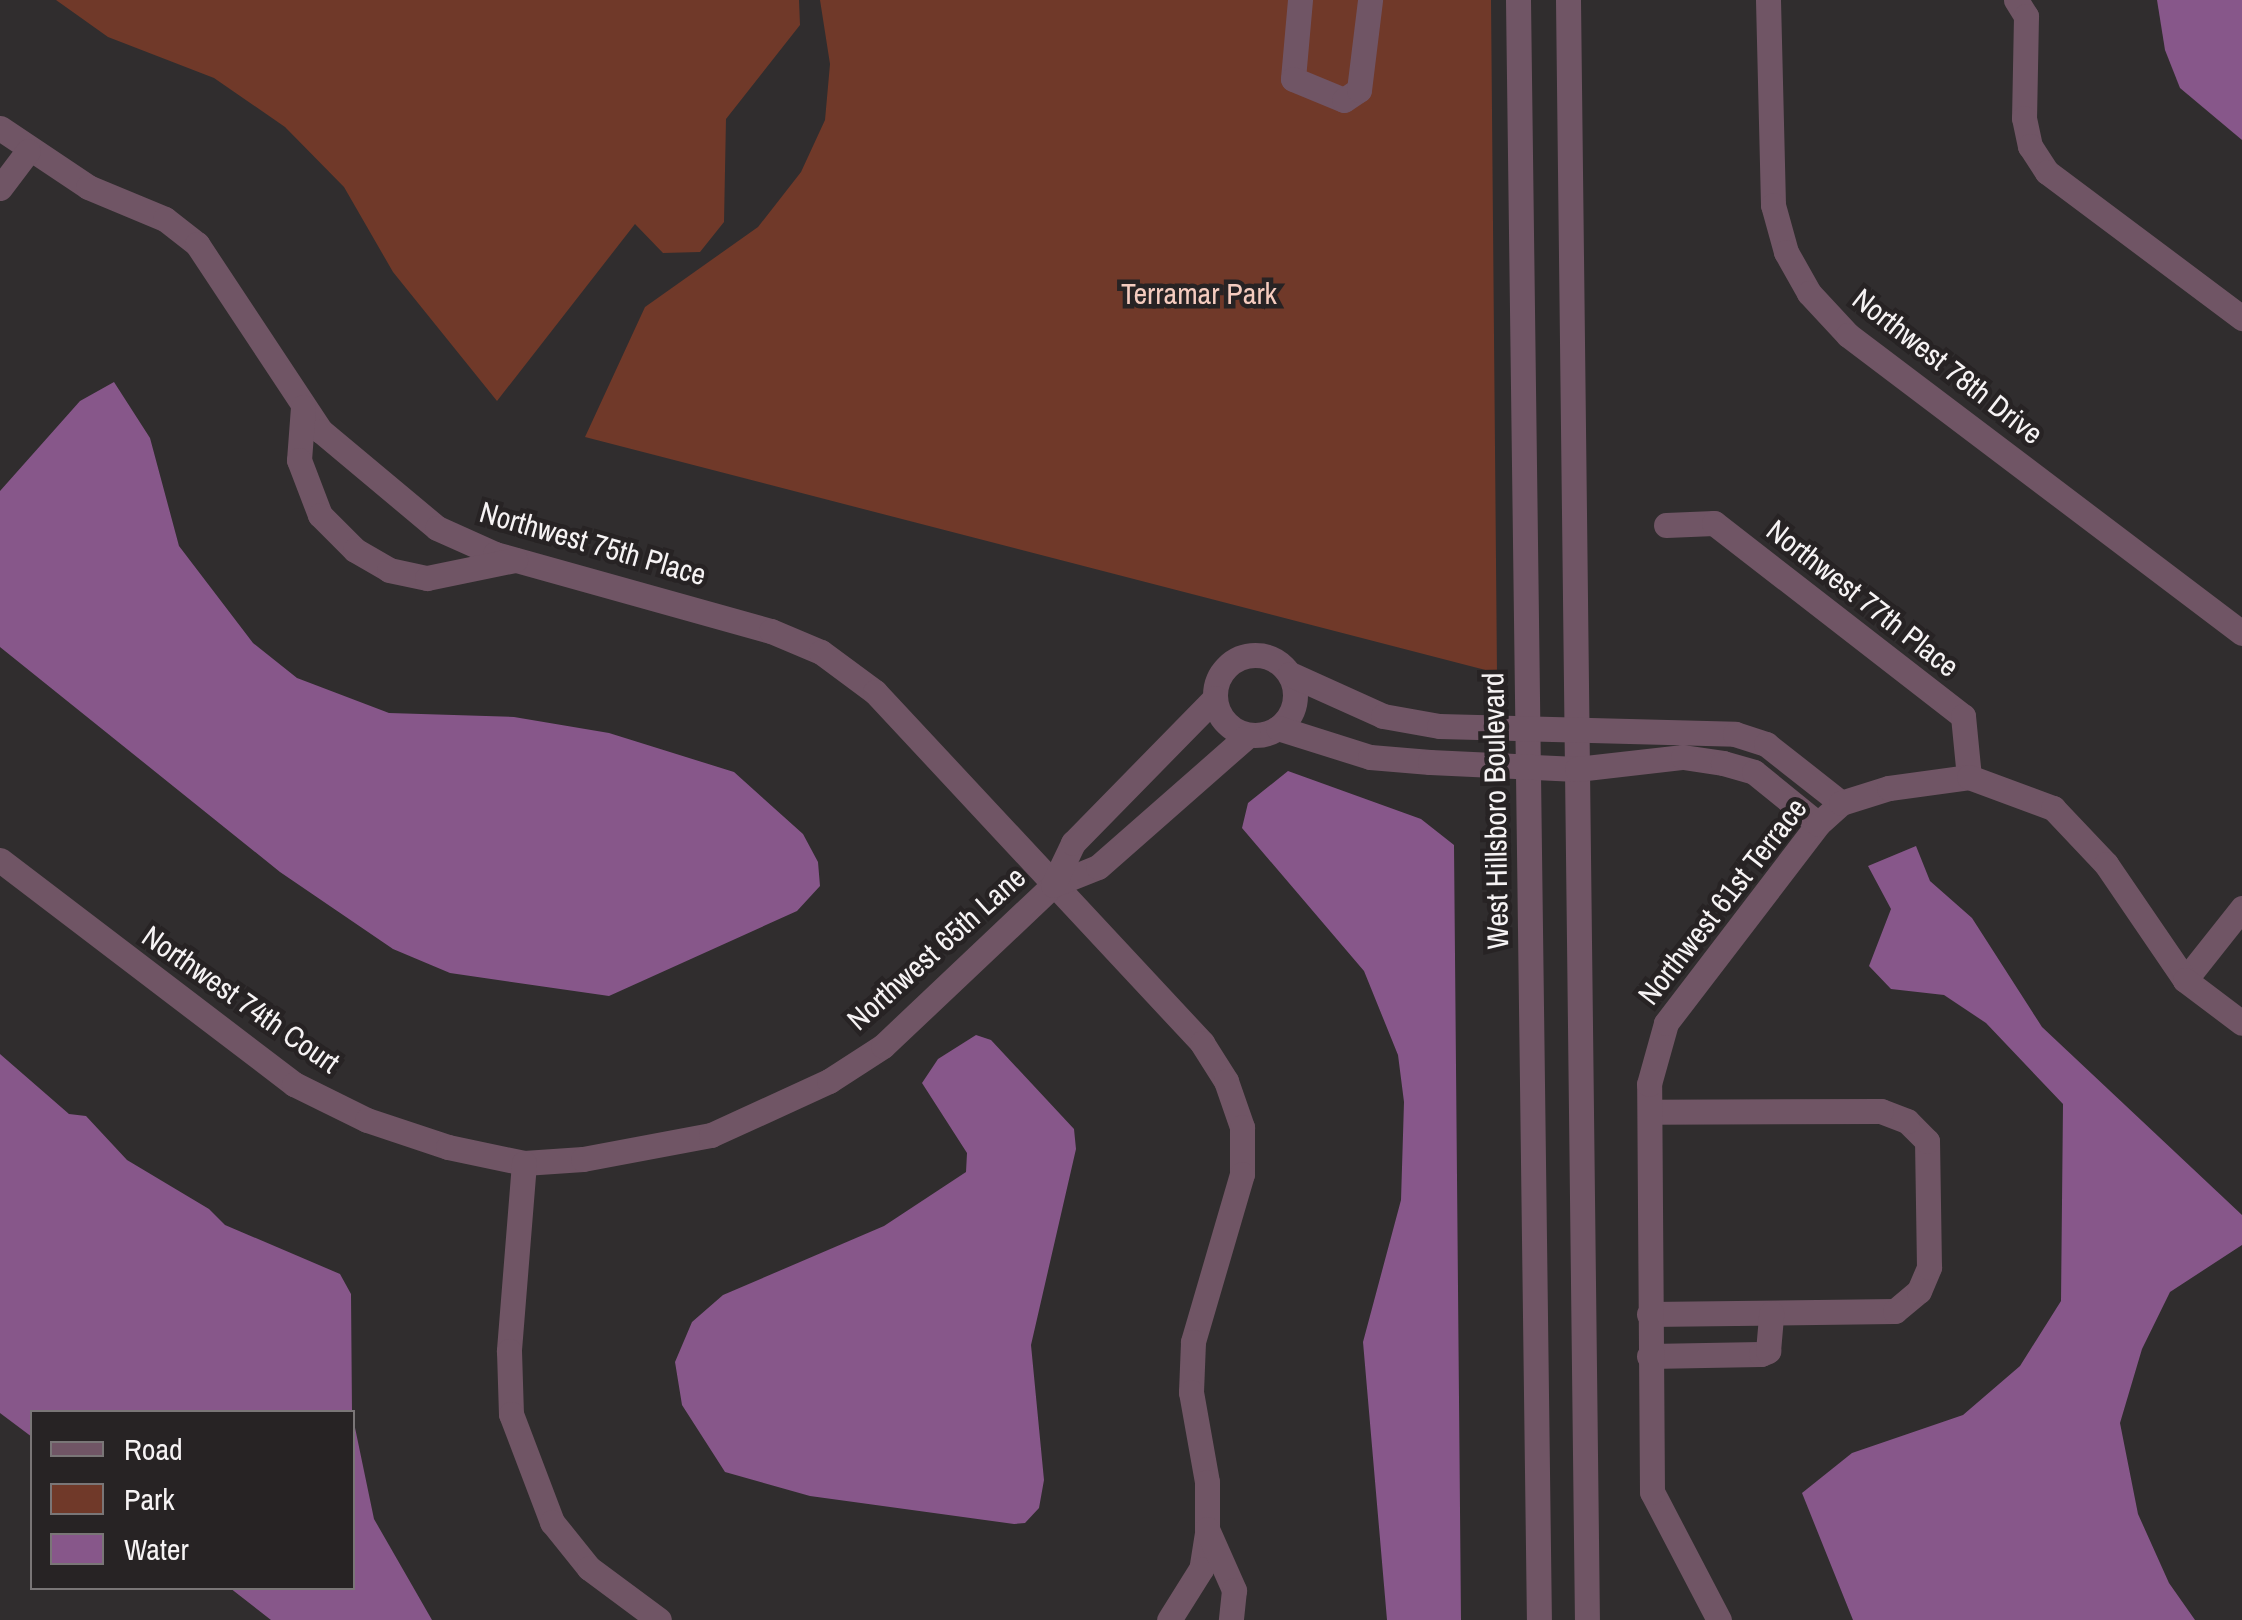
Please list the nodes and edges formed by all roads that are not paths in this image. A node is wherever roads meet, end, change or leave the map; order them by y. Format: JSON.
{"nodes":[{"id":1,"x":1300,"y":0,"type":"edge"},
{"id":2,"x":1370,"y":0,"type":"edge"},
{"id":3,"x":1518,"y":0,"type":"edge"},
{"id":4,"x":1568,"y":0,"type":"edge"},
{"id":5,"x":1768,"y":0,"type":"edge"},
{"id":6,"x":2016,"y":0,"type":"edge"},
{"id":7,"x":0,"y":128,"type":"edge"},
{"id":8,"x":28,"y":151,"type":"junction"},
{"id":9,"x":0,"y":188,"type":"edge"},
{"id":10,"x":2242,"y":318,"type":"edge"},
{"id":11,"x":303,"y":407,"type":"junction"},
{"id":12,"x":1666,"y":525,"type":"dead end"},
{"id":13,"x":516,"y":560,"type":"junction"},
{"id":14,"x":2242,"y":633,"type":"edge"},
{"id":15,"x":1290,"y":674,"type":"junction"},
{"id":16,"x":1215,"y":698,"type":"junction"},
{"id":17,"x":1526,"y":725,"type":"junction"},
{"id":18,"x":1576,"y":727,"type":"junction"},
{"id":19,"x":1278,"y":728,"type":"junction"},
{"id":20,"x":1248,"y":734,"type":"junction"},
{"id":21,"x":1526,"y":766,"type":"junction"},
{"id":22,"x":1577,"y":768,"type":"junction"},
{"id":23,"x":1146,"y":770,"type":"junction"},
{"id":24,"x":1969,"y":777,"type":"junction"},
{"id":25,"x":1172,"y":799,"type":"junction"},
{"id":26,"x":1841,"y":803,"type":"junction"},
{"id":27,"x":1818,"y":824,"type":"junction"},
{"id":28,"x":0,"y":860,"type":"edge"},
{"id":29,"x":1054,"y":885,"type":"junction"},
{"id":30,"x":2242,"y":908,"type":"edge"},
{"id":31,"x":2186,"y":980,"type":"junction"},
{"id":32,"x":2242,"y":1023,"type":"edge"},
{"id":33,"x":1651,"y":1112,"type":"junction"},
{"id":34,"x":524,"y":1163,"type":"junction"},
{"id":35,"x":1771,"y":1312,"type":"junction"},
{"id":36,"x":1648,"y":1314,"type":"junction"},
{"id":37,"x":1649,"y":1356,"type":"junction"},
{"id":38,"x":1207,"y":1530,"type":"junction"},
{"id":39,"x":660,"y":1620,"type":"edge"},
{"id":40,"x":1169,"y":1620,"type":"edge"},
{"id":41,"x":1232,"y":1620,"type":"edge"},
{"id":42,"x":1539,"y":1620,"type":"edge"},
{"id":43,"x":1587,"y":1620,"type":"edge"},
{"id":44,"x":1719,"y":1620,"type":"edge"}],
"edges":[{"from":1,"to":2,"type":"street"},
{"from":3,"to":17,"type":"street","name":"West Hillsboro Boulevard"},
{"from":4,"to":18,"type":"street"},
{"from":5,"to":14,"type":"street","name":"Northwest 78th Drive"},
{"from":6,"to":10,"type":"street"},
{"from":7,"to":8,"type":"street","name":"Northwest 75th Place"},
{"from":8,"to":9,"type":"street"},
{"from":8,"to":11,"type":"street","name":"Northwest 75th Place"},
{"from":11,"to":13,"type":"street","name":"Northwest 75th Place"},
{"from":11,"to":13,"type":"street"},
{"from":12,"to":24,"type":"street","name":"Northwest 77th Place"},
{"from":13,"to":29,"type":"street","name":"Northwest 75th Place"},
{"from":15,"to":16,"type":"street"},
{"from":15,"to":17,"type":"street"},
{"from":15,"to":19,"type":"street"},
{"from":16,"to":20,"type":"street"},
{"from":16,"to":23,"type":"street"},
{"from":17,"to":18,"type":"street"},
{"from":17,"to":21,"type":"street","name":"West Hillsboro Boulevard"},
{"from":18,"to":22,"type":"street"},
{"from":18,"to":26,"type":"street"},
{"from":19,"to":20,"type":"street"},
{"from":19,"to":21,"type":"street"},
{"from":20,"to":25,"type":"street"},
{"from":21,"to":22,"type":"street"},
{"from":21,"to":42,"type":"street","name":"West Hillsboro Boulevard"},
{"from":22,"to":27,"type":"street"},
{"from":22,"to":43,"type":"street"},
{"from":23,"to":25,"type":"street"},
{"from":23,"to":29,"type":"street"},
{"from":24,"to":26,"type":"street","name":"Northwest 61st Terrace"},
{"from":24,"to":31,"type":"street"},
{"from":25,"to":29,"type":"street"},
{"from":26,"to":27,"type":"street","name":"Northwest 61st Terrace"},
{"from":27,"to":33,"type":"street","name":"Northwest 61st Terrace"},
{"from":28,"to":34,"type":"street","name":"Northwest 74th Court"},
{"from":29,"to":34,"type":"street","name":"Northwest 65th Lane"},
{"from":29,"to":38,"type":"street","name":"Northwest 75th Place"},
{"from":30,"to":31,"type":"street"},
{"from":31,"to":32,"type":"street"},
{"from":33,"to":35,"type":"street"},
{"from":33,"to":36,"type":"street","name":"Northwest 61st Terrace"},
{"from":34,"to":39,"type":"street"},
{"from":35,"to":36,"type":"street"},
{"from":35,"to":37,"type":"street"},
{"from":36,"to":37,"type":"street","name":"Northwest 61st Terrace"},
{"from":37,"to":44,"type":"street","name":"Northwest 61st Terrace"},
{"from":38,"to":40,"type":"street"},
{"from":38,"to":41,"type":"street"}]}
